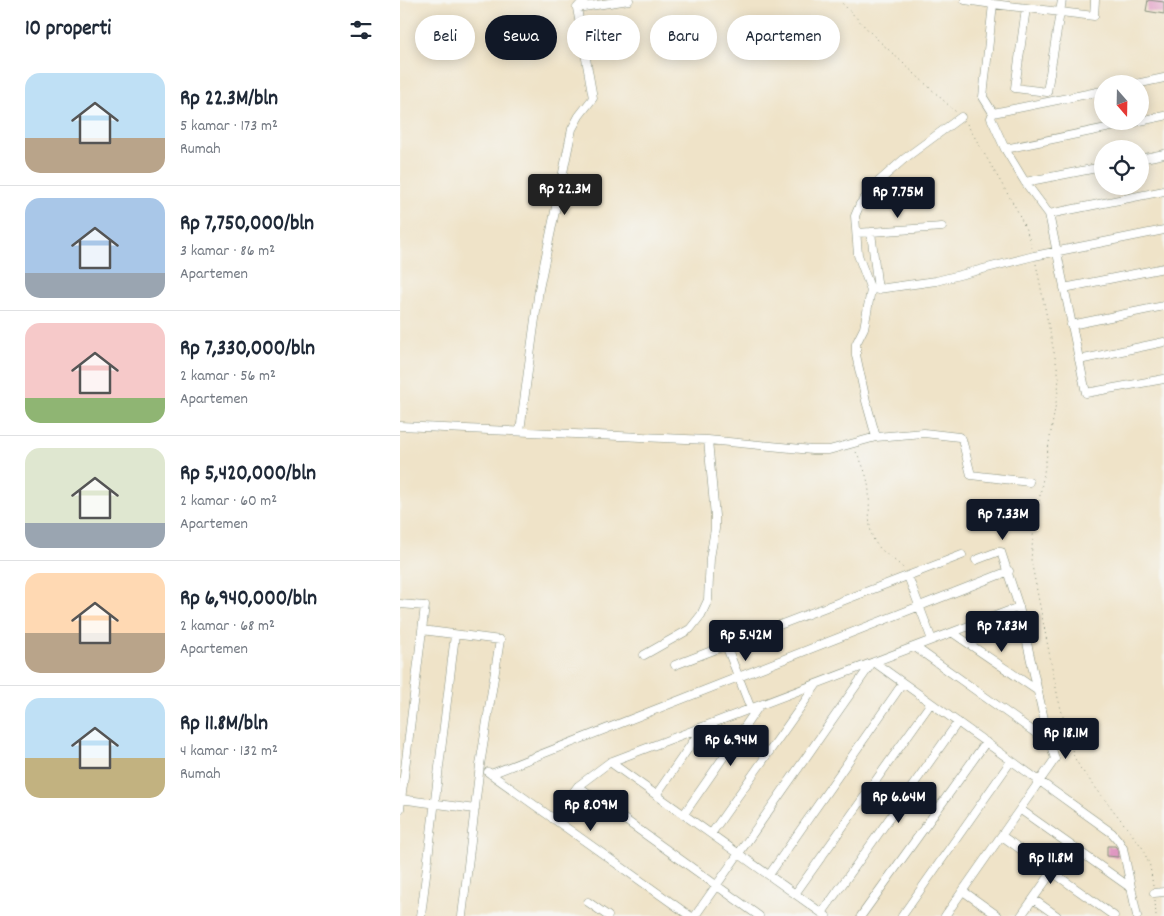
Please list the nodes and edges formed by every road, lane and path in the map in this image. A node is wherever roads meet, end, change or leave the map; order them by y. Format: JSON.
{"nodes":[{"id":1,"x":584,"y":0,"type":"edge"},
{"id":2,"x":629,"y":0,"type":"edge"},
{"id":3,"x":838,"y":0,"type":"edge"},
{"id":4,"x":965,"y":0,"type":"edge"},
{"id":5,"x":1062,"y":0,"type":"edge"},
{"id":6,"x":1095,"y":0,"type":"edge"},
{"id":7,"x":993,"y":4,"type":"junction"},
{"id":8,"x":577,"y":8,"type":"junction"},
{"id":9,"x":1026,"y":8,"type":"junction"},
{"id":10,"x":1060,"y":12,"type":"junction"},
{"id":11,"x":1164,"y":78,"type":"edge"},
{"id":12,"x":1149,"y":81,"type":"edge"},
{"id":13,"x":1094,"y":93,"type":"edge"},
{"id":14,"x":993,"y":113,"type":"junction"},
{"id":15,"x":1164,"y":116,"type":"edge"},
{"id":16,"x":961,"y":117,"type":"junction"},
{"id":17,"x":1005,"y":149,"type":"junction"},
{"id":18,"x":1164,"y":154,"type":"edge"},
{"id":19,"x":1149,"y":157,"type":"edge"},
{"id":20,"x":1094,"y":169,"type":"edge"},
{"id":21,"x":1025,"y":182,"type":"junction"},
{"id":22,"x":1164,"y":191,"type":"edge"},
{"id":23,"x":1050,"y":214,"type":"junction"},
{"id":24,"x":942,"y":228,"type":"dead end"},
{"id":25,"x":1164,"y":230,"type":"edge"},
{"id":26,"x":871,"y":232,"type":"junction"},
{"id":27,"x":857,"y":233,"type":"junction"},
{"id":28,"x":1057,"y":252,"type":"junction"},
{"id":29,"x":1034,"y":256,"type":"junction"},
{"id":30,"x":1164,"y":268,"type":"edge"},
{"id":31,"x":1064,"y":288,"type":"junction"},
{"id":32,"x":874,"y":290,"type":"junction"},
{"id":33,"x":1164,"y":306,"type":"edge"},
{"id":34,"x":1071,"y":325,"type":"junction"},
{"id":35,"x":1164,"y":342,"type":"edge"},
{"id":36,"x":1079,"y":360,"type":"junction"},
{"id":37,"x":1164,"y":379,"type":"edge"},
{"id":38,"x":400,"y":426,"type":"edge"},
{"id":39,"x":520,"y":430,"type":"junction"},
{"id":40,"x":876,"y":437,"type":"junction"},
{"id":41,"x":708,"y":440,"type":"junction"},
{"id":42,"x":852,"y":445,"type":"junction"},
{"id":43,"x":1029,"y":482,"type":"dead end"},
{"id":44,"x":962,"y":555,"type":"dead end"},
{"id":45,"x":976,"y":560,"type":"dead end"},
{"id":46,"x":1009,"y":571,"type":"junction"},
{"id":47,"x":908,"y":576,"type":"junction"},
{"id":48,"x":400,"y":604,"type":"edge"},
{"id":49,"x":919,"y":606,"type":"junction"},
{"id":50,"x":1019,"y":607,"type":"junction"},
{"id":51,"x":422,"y":630,"type":"junction"},
{"id":52,"x":953,"y":633,"type":"junction"},
{"id":53,"x":455,"y":635,"type":"junction"},
{"id":54,"x":932,"y":640,"type":"junction"},
{"id":55,"x":726,"y":646,"type":"junction"},
{"id":56,"x":915,"y":647,"type":"junction"},
{"id":57,"x":644,"y":655,"type":"dead end"},
{"id":58,"x":873,"y":663,"type":"junction"},
{"id":59,"x":675,"y":665,"type":"dead end"},
{"id":60,"x":739,"y":677,"type":"junction"},
{"id":61,"x":903,"y":683,"type":"junction"},
{"id":62,"x":817,"y":684,"type":"junction"},
{"id":63,"x":1038,"y":691,"type":"junction"},
{"id":64,"x":931,"y":703,"type":"junction"},
{"id":65,"x":755,"y":707,"type":"junction"},
{"id":66,"x":958,"y":722,"type":"junction"},
{"id":67,"x":702,"y":727,"type":"junction"},
{"id":68,"x":986,"y":742,"type":"junction"},
{"id":69,"x":1050,"y":744,"type":"junction"},
{"id":70,"x":1012,"y":761,"type":"junction"},
{"id":71,"x":610,"y":762,"type":"junction"},
{"id":72,"x":480,"y":765,"type":"junction"},
{"id":73,"x":491,"y":774,"type":"junction"},
{"id":74,"x":1041,"y":782,"type":"junction"},
{"id":75,"x":578,"y":786,"type":"junction"},
{"id":76,"x":656,"y":795,"type":"junction"},
{"id":77,"x":401,"y":799,"type":"edge"},
{"id":78,"x":435,"y":803,"type":"junction"},
{"id":79,"x":400,"y":809,"type":"edge"},
{"id":80,"x":475,"y":809,"type":"junction"},
{"id":81,"x":1021,"y":810,"type":"junction"},
{"id":82,"x":684,"y":814,"type":"junction"},
{"id":83,"x":554,"y":820,"type":"junction"},
{"id":84,"x":711,"y":834,"type":"junction"},
{"id":85,"x":1002,"y":836,"type":"junction"},
{"id":86,"x":739,"y":854,"type":"junction"},
{"id":87,"x":1052,"y":872,"type":"junction"},
{"id":88,"x":768,"y":875,"type":"junction"},
{"id":89,"x":717,"y":886,"type":"junction"},
{"id":90,"x":1131,"y":888,"type":"junction"},
{"id":91,"x":963,"y":891,"type":"junction"},
{"id":92,"x":1154,"y":892,"type":"junction"},
{"id":93,"x":1164,"y":892,"type":"edge"},
{"id":94,"x":795,"y":894,"type":"junction"},
{"id":95,"x":1033,"y":899,"type":"junction"},
{"id":96,"x":588,"y":902,"type":"dead end"},
{"id":97,"x":824,"y":914,"type":"edge"},
{"id":98,"x":421,"y":916,"type":"edge"},
{"id":99,"x":462,"y":916,"type":"edge"},
{"id":100,"x":608,"y":916,"type":"edge"},
{"id":101,"x":690,"y":916,"type":"edge"},
{"id":102,"x":695,"y":916,"type":"edge"},
{"id":103,"x":759,"y":916,"type":"edge"},
{"id":104,"x":861,"y":916,"type":"edge"},
{"id":105,"x":902,"y":916,"type":"edge"},
{"id":106,"x":945,"y":916,"type":"edge"},
{"id":107,"x":998,"y":916,"type":"edge"},
{"id":108,"x":1020,"y":916,"type":"edge"},
{"id":109,"x":1057,"y":916,"type":"edge"},
{"id":110,"x":1114,"y":916,"type":"edge"},
{"id":111,"x":1137,"y":916,"type":"edge"},
{"id":112,"x":1156,"y":916,"type":"edge"}],
"edges":[{"from":1,"to":8,"type":"street"},
{"from":2,"to":8,"type":"street"},
{"from":3,"to":16,"type":"path"},
{"from":4,"to":7,"type":"street"},
{"from":5,"to":10,"type":"street"},
{"from":6,"to":10,"type":"street"},
{"from":7,"to":9,"type":"street"},
{"from":7,"to":14,"type":"street"},
{"from":8,"to":39,"type":"street"},
{"from":9,"to":10,"type":"street"},
{"from":9,"to":10,"type":"street"},
{"from":11,"to":12,"type":"street"},
{"from":13,"to":14,"type":"street"},
{"from":14,"to":17,"type":"street"},
{"from":15,"to":17,"type":"street"},
{"from":16,"to":27,"type":"street"},
{"from":16,"to":29,"type":"path"},
{"from":17,"to":21,"type":"street"},
{"from":18,"to":19,"type":"street"},
{"from":20,"to":21,"type":"street"},
{"from":21,"to":23,"type":"street"},
{"from":22,"to":23,"type":"street"},
{"from":23,"to":28,"type":"street"},
{"from":24,"to":26,"type":"street"},
{"from":25,"to":28,"type":"street"},
{"from":26,"to":27,"type":"street"},
{"from":26,"to":32,"type":"street"},
{"from":27,"to":32,"type":"street"},
{"from":28,"to":29,"type":"street"},
{"from":28,"to":31,"type":"street"},
{"from":29,"to":32,"type":"street"},
{"from":29,"to":92,"type":"path"},
{"from":30,"to":31,"type":"street"},
{"from":31,"to":34,"type":"street"},
{"from":32,"to":40,"type":"street"},
{"from":33,"to":34,"type":"street"},
{"from":34,"to":36,"type":"street"},
{"from":35,"to":36,"type":"street"},
{"from":36,"to":37,"type":"street"},
{"from":38,"to":39,"type":"street"},
{"from":39,"to":41,"type":"street"},
{"from":40,"to":42,"type":"street"},
{"from":40,"to":43,"type":"street"},
{"from":41,"to":42,"type":"street"},
{"from":41,"to":57,"type":"street"},
{"from":42,"to":47,"type":"path"},
{"from":44,"to":47,"type":"street"},
{"from":45,"to":46,"type":"street"},
{"from":46,"to":49,"type":"street"},
{"from":46,"to":50,"type":"street"},
{"from":47,"to":49,"type":"street"},
{"from":47,"to":55,"type":"street"},
{"from":48,"to":51,"type":"street"},
{"from":49,"to":54,"type":"street"},
{"from":49,"to":60,"type":"street"},
{"from":50,"to":52,"type":"street"},
{"from":50,"to":63,"type":"street"},
{"from":51,"to":53,"type":"street"},
{"from":51,"to":77,"type":"street"},
{"from":52,"to":54,"type":"street"},
{"from":52,"to":63,"type":"street"},
{"from":53,"to":72,"type":"street"},
{"from":53,"to":78,"type":"street"},
{"from":54,"to":56,"type":"street"},
{"from":55,"to":59,"type":"street"},
{"from":55,"to":60,"type":"street"},
{"from":56,"to":58,"type":"street"},
{"from":56,"to":69,"type":"street"},
{"from":58,"to":61,"type":"street"},
{"from":58,"to":62,"type":"street"},
{"from":58,"to":86,"type":"street"},
{"from":60,"to":65,"type":"street"},
{"from":60,"to":73,"type":"street"},
{"from":61,"to":64,"type":"street"},
{"from":61,"to":88,"type":"street"},
{"from":62,"to":65,"type":"street"},
{"from":62,"to":84,"type":"street"},
{"from":63,"to":69,"type":"street"},
{"from":64,"to":66,"type":"street"},
{"from":64,"to":94,"type":"street"},
{"from":65,"to":67,"type":"street"},
{"from":65,"to":82,"type":"street"},
{"from":66,"to":68,"type":"street"},
{"from":66,"to":97,"type":"street"},
{"from":67,"to":71,"type":"street"},
{"from":67,"to":76,"type":"street"},
{"from":68,"to":70,"type":"street"},
{"from":68,"to":104,"type":"street"},
{"from":69,"to":74,"type":"street"},
{"from":70,"to":74,"type":"street"},
{"from":70,"to":105,"type":"street"},
{"from":71,"to":75,"type":"street"},
{"from":71,"to":76,"type":"street"},
{"from":72,"to":73,"type":"street"},
{"from":72,"to":80,"type":"street"},
{"from":73,"to":83,"type":"street"},
{"from":74,"to":81,"type":"street"},
{"from":74,"to":90,"type":"street"},
{"from":75,"to":83,"type":"street"},
{"from":75,"to":89,"type":"street"},
{"from":76,"to":82,"type":"street"},
{"from":77,"to":78,"type":"street"},
{"from":77,"to":79,"type":"street"},
{"from":78,"to":80,"type":"street"},
{"from":78,"to":98,"type":"street"},
{"from":80,"to":99,"type":"street"},
{"from":81,"to":85,"type":"street"},
{"from":81,"to":90,"type":"street"},
{"from":82,"to":84,"type":"street"},
{"from":83,"to":101,"type":"street"},
{"from":84,"to":86,"type":"street"},
{"from":85,"to":87,"type":"street"},
{"from":85,"to":91,"type":"street"},
{"from":86,"to":88,"type":"street"},
{"from":86,"to":89,"type":"street"},
{"from":87,"to":95,"type":"street"},
{"from":87,"to":110,"type":"street"},
{"from":88,"to":94,"type":"street"},
{"from":89,"to":102,"type":"street"},
{"from":89,"to":103,"type":"street"},
{"from":90,"to":111,"type":"street"},
{"from":91,"to":106,"type":"street"},
{"from":91,"to":107,"type":"street"},
{"from":92,"to":93,"type":"street"},
{"from":92,"to":112,"type":"path"},
{"from":94,"to":97,"type":"street"},
{"from":95,"to":108,"type":"street"},
{"from":95,"to":109,"type":"street"},
{"from":96,"to":100,"type":"street"}]}
